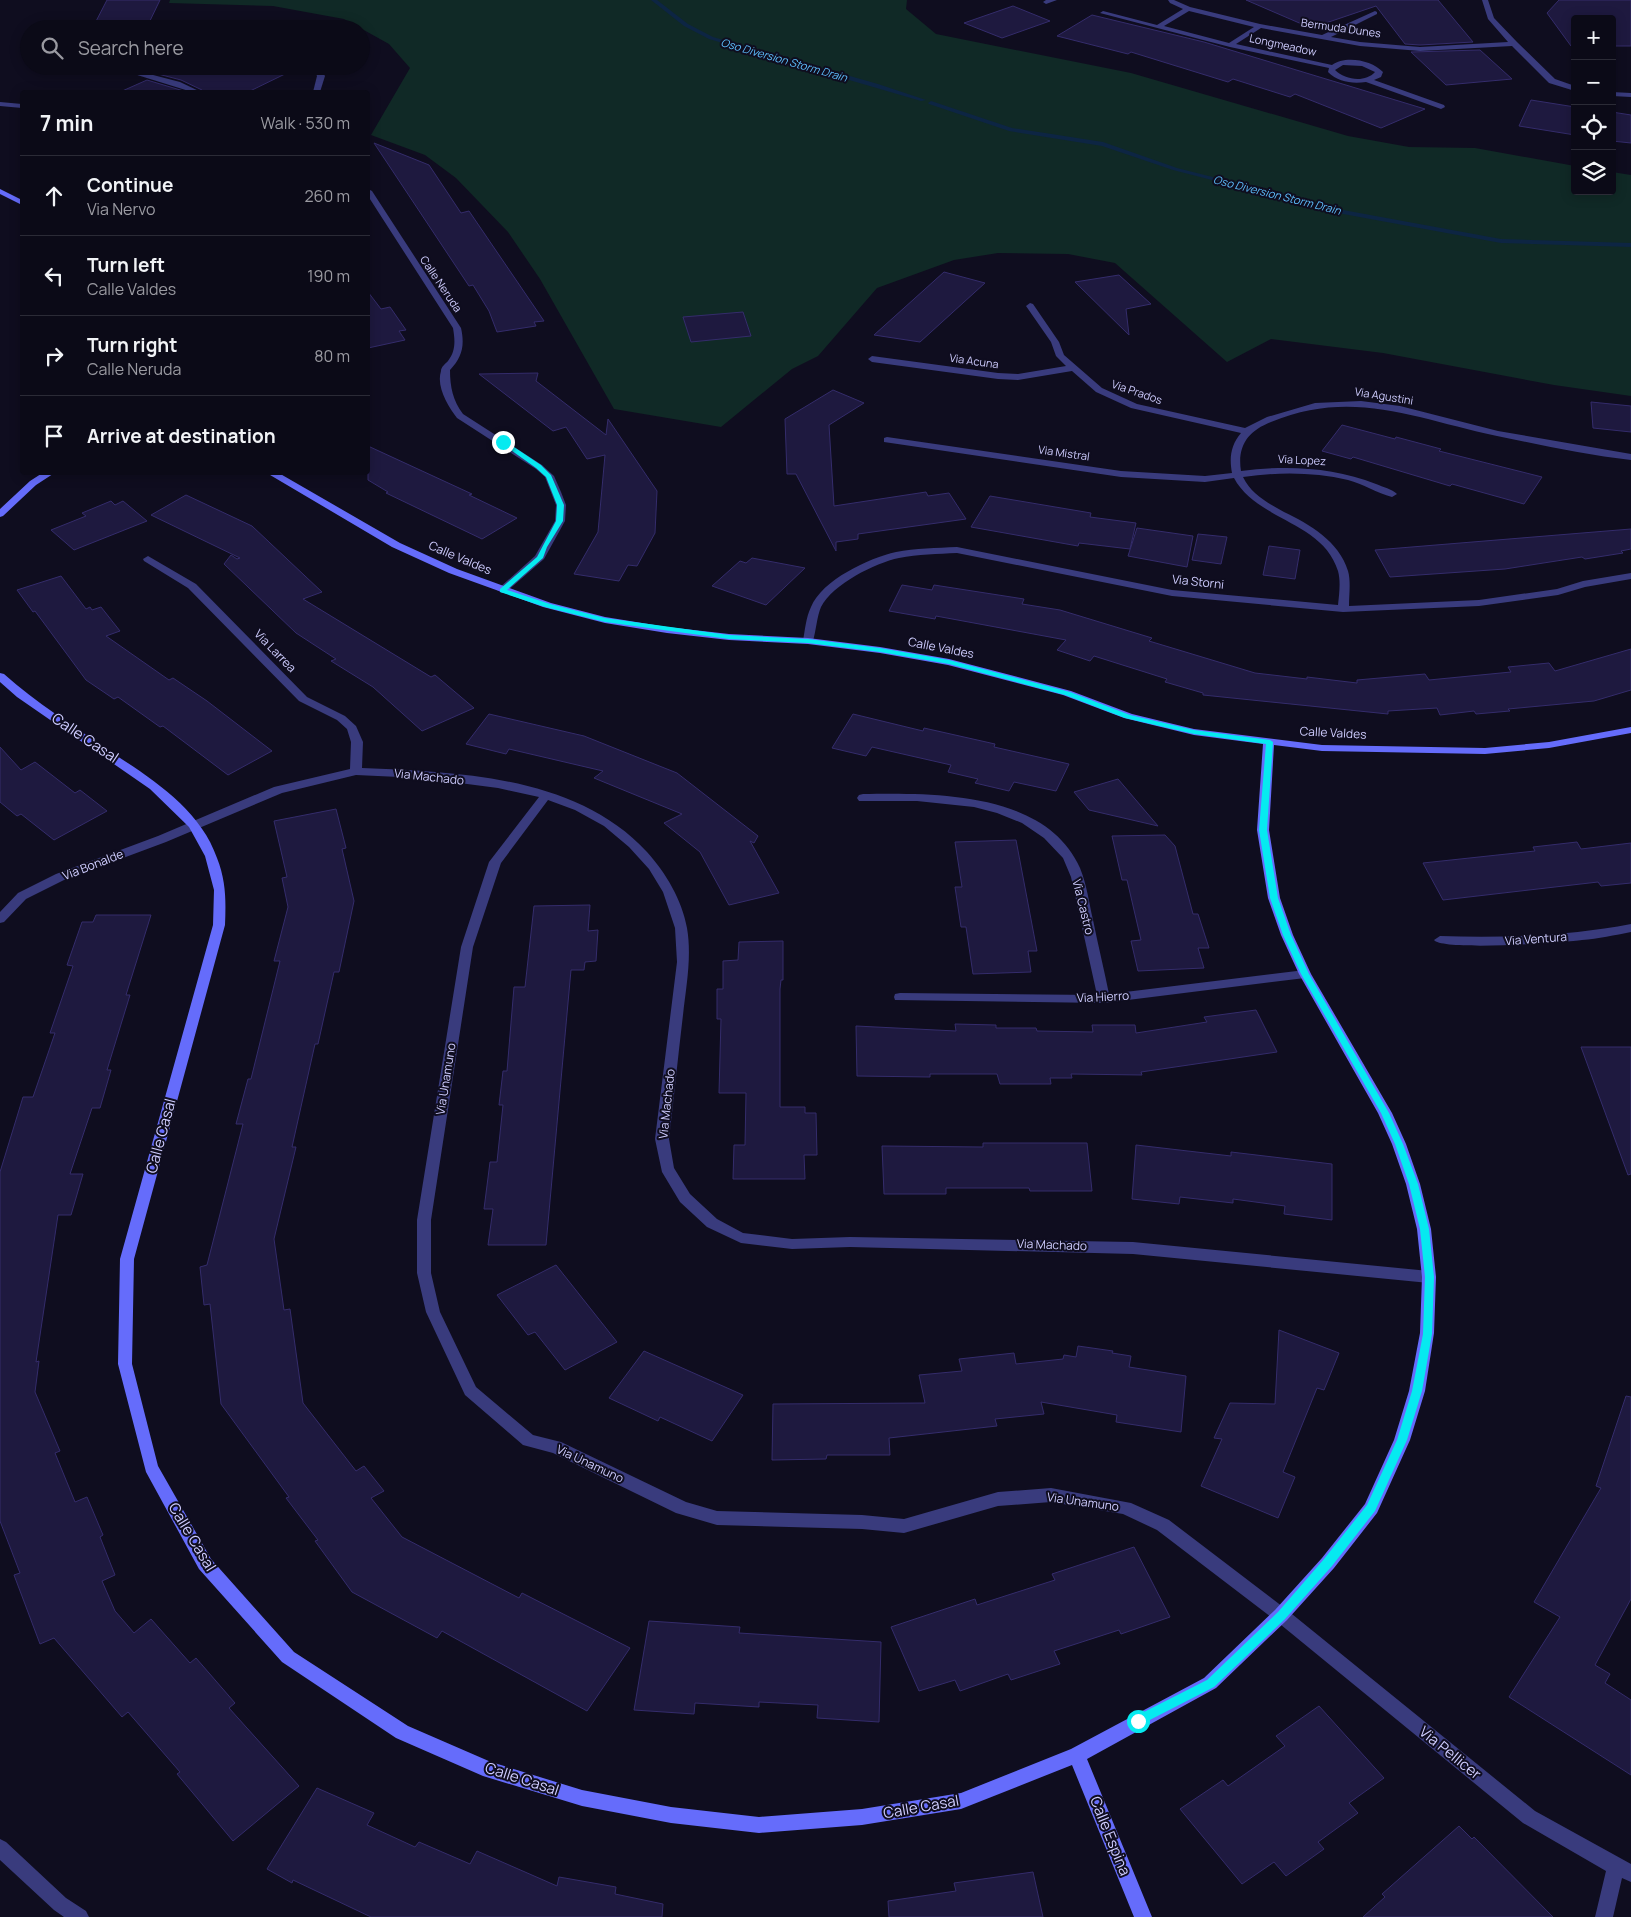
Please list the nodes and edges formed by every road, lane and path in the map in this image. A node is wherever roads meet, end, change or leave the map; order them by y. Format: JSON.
{"nodes":[{"id":1,"x":1054,"y":0,"type":"edge"},
{"id":2,"x":1171,"y":0,"type":"edge"},
{"id":3,"x":1484,"y":0,"type":"edge"},
{"id":4,"x":1046,"y":2,"type":"dead end"},
{"id":5,"x":1188,"y":9,"type":"junction"},
{"id":6,"x":1104,"y":13,"type":"dead end"},
{"id":7,"x":1375,"y":13,"type":"dead end"},
{"id":8,"x":1260,"y":26,"type":"junction"},
{"id":9,"x":1158,"y":27,"type":"junction"},
{"id":10,"x":1322,"y":38,"type":"junction"},
{"id":11,"x":1514,"y":44,"type":"junction"},
{"id":12,"x":1230,"y":45,"type":"junction"},
{"id":13,"x":1332,"y":67,"type":"junction"},
{"id":14,"x":147,"y":75,"type":"edge"},
{"id":15,"x":320,"y":75,"type":"edge"},
{"id":16,"x":1367,"y":80,"type":"junction"},
{"id":17,"x":1571,"y":88,"type":"edge"},
{"id":18,"x":192,"y":90,"type":"edge"},
{"id":19,"x":318,"y":90,"type":"edge"},
{"id":20,"x":1616,"y":94,"type":"edge"},
{"id":21,"x":1631,"y":95,"type":"edge"},
{"id":22,"x":0,"y":104,"type":"edge"},
{"id":23,"x":20,"y":106,"type":"edge"},
{"id":24,"x":1441,"y":107,"type":"dead end"},
{"id":25,"x":0,"y":191,"type":"edge"},
{"id":26,"x":370,"y":194,"type":"edge"},
{"id":27,"x":20,"y":202,"type":"edge"},
{"id":28,"x":1030,"y":306,"type":"dead end"},
{"id":29,"x":872,"y":359,"type":"dead end"},
{"id":30,"x":1072,"y":368,"type":"junction"},
{"id":31,"x":1246,"y":431,"type":"junction"},
{"id":32,"x":887,"y":440,"type":"dead end"},
{"id":33,"x":1631,"y":457,"type":"edge"},
{"id":34,"x":47,"y":475,"type":"edge"},
{"id":35,"x":274,"y":475,"type":"edge"},
{"id":36,"x":1238,"y":476,"type":"junction"},
{"id":37,"x":1392,"y":494,"type":"dead end"},
{"id":38,"x":0,"y":514,"type":"edge"},
{"id":39,"x":148,"y":559,"type":"dead end"},
{"id":40,"x":1631,"y":576,"type":"edge"},
{"id":41,"x":502,"y":590,"type":"junction"},
{"id":42,"x":1343,"y":609,"type":"junction"},
{"id":43,"x":808,"y":641,"type":"junction"},
{"id":44,"x":0,"y":676,"type":"edge"},
{"id":45,"x":1631,"y":730,"type":"edge"},
{"id":46,"x":1270,"y":742,"type":"junction"},
{"id":47,"x":356,"y":771,"type":"junction"},
{"id":48,"x":546,"y":795,"type":"junction"},
{"id":49,"x":863,"y":798,"type":"dead end"},
{"id":50,"x":194,"y":825,"type":"junction"},
{"id":51,"x":0,"y":919,"type":"edge"},
{"id":52,"x":1631,"y":928,"type":"edge"},
{"id":53,"x":1440,"y":940,"type":"dead end"},
{"id":54,"x":1305,"y":974,"type":"junction"},
{"id":55,"x":900,"y":997,"type":"dead end"},
{"id":56,"x":1104,"y":999,"type":"junction"},
{"id":57,"x":1429,"y":1277,"type":"junction"},
{"id":58,"x":1281,"y":1615,"type":"junction"},
{"id":59,"x":1077,"y":1755,"type":"junction"},
{"id":60,"x":0,"y":1848,"type":"edge"},
{"id":61,"x":1623,"y":1870,"type":"edge"},
{"id":62,"x":80,"y":1917,"type":"edge"},
{"id":63,"x":1143,"y":1917,"type":"edge"},
{"id":64,"x":1604,"y":1917,"type":"edge"}],
"edges":[{"from":1,"to":4,"type":"street"},
{"from":2,"to":5,"type":"street","name":"Bermuda Dunes"},
{"from":3,"to":11,"type":"street"},
{"from":5,"to":8,"type":"street","name":"Bermuda Dunes"},
{"from":5,"to":9,"type":"street"},
{"from":6,"to":9,"type":"street","name":"Longmeadow"},
{"from":7,"to":10,"type":"street"},
{"from":8,"to":10,"type":"street","name":"Bermuda Dunes"},
{"from":8,"to":12,"type":"street","name":"Longmeadow"},
{"from":9,"to":12,"type":"street","name":"Longmeadow"},
{"from":10,"to":11,"type":"street","name":"Bermuda Dunes"},
{"from":11,"to":17,"type":"street"},
{"from":12,"to":13,"type":"street","name":"Longmeadow"},
{"from":13,"to":16,"type":"street"},
{"from":13,"to":16,"type":"street"},
{"from":14,"to":18,"type":"street"},
{"from":15,"to":19,"type":"street"},
{"from":16,"to":24,"type":"street"},
{"from":20,"to":21,"type":"street"},
{"from":22,"to":23,"type":"street"},
{"from":25,"to":27,"type":"street"},
{"from":26,"to":41,"type":"street","name":"Calle Neruda"},
{"from":28,"to":30,"type":"street","name":"Via Prados"},
{"from":29,"to":30,"type":"street","name":"Via Acuna"},
{"from":30,"to":31,"type":"street","name":"Via Prados"},
{"from":31,"to":33,"type":"street","name":"Via Agustini"},
{"from":31,"to":36,"type":"street"},
{"from":32,"to":36,"type":"street","name":"Via Mistral"},
{"from":34,"to":38,"type":"street"},
{"from":35,"to":41,"type":"street","name":"Calle Valdes"},
{"from":36,"to":37,"type":"street","name":"Via Lopez"},
{"from":36,"to":42,"type":"street"},
{"from":39,"to":47,"type":"street","name":"Via Larrea"},
{"from":40,"to":42,"type":"street","name":"Via Storni"},
{"from":41,"to":43,"type":"street","name":"Calle Valdes"},
{"from":42,"to":43,"type":"street","name":"Via Storni"},
{"from":43,"to":46,"type":"street","name":"Calle Valdes"},
{"from":44,"to":50,"type":"street","name":"Calle Casal"},
{"from":45,"to":46,"type":"street","name":"Calle Valdes"},
{"from":46,"to":54,"type":"street","name":"Calle Casal"},
{"from":47,"to":48,"type":"street","name":"Via Machado"},
{"from":47,"to":50,"type":"street","name":"Via Machado"},
{"from":48,"to":57,"type":"street","name":"Via Machado"},
{"from":48,"to":58,"type":"street","name":"Via Unamuno"},
{"from":49,"to":56,"type":"street","name":"Via Castro"},
{"from":50,"to":51,"type":"street","name":"Via Bonalde"},
{"from":50,"to":59,"type":"street","name":"Calle Casal"},
{"from":52,"to":53,"type":"street","name":"Via Ventura"},
{"from":54,"to":56,"type":"street","name":"Via Hierro"},
{"from":54,"to":57,"type":"street","name":"Calle Casal"},
{"from":55,"to":56,"type":"street","name":"Via Hierro"},
{"from":57,"to":58,"type":"street","name":"Calle Casal"},
{"from":58,"to":59,"type":"street","name":"Calle Casal"},
{"from":58,"to":61,"type":"street","name":"Via Pellicer"},
{"from":59,"to":63,"type":"street","name":"Calle Espina"},
{"from":60,"to":62,"type":"street"},
{"from":61,"to":64,"type":"street"}]}
